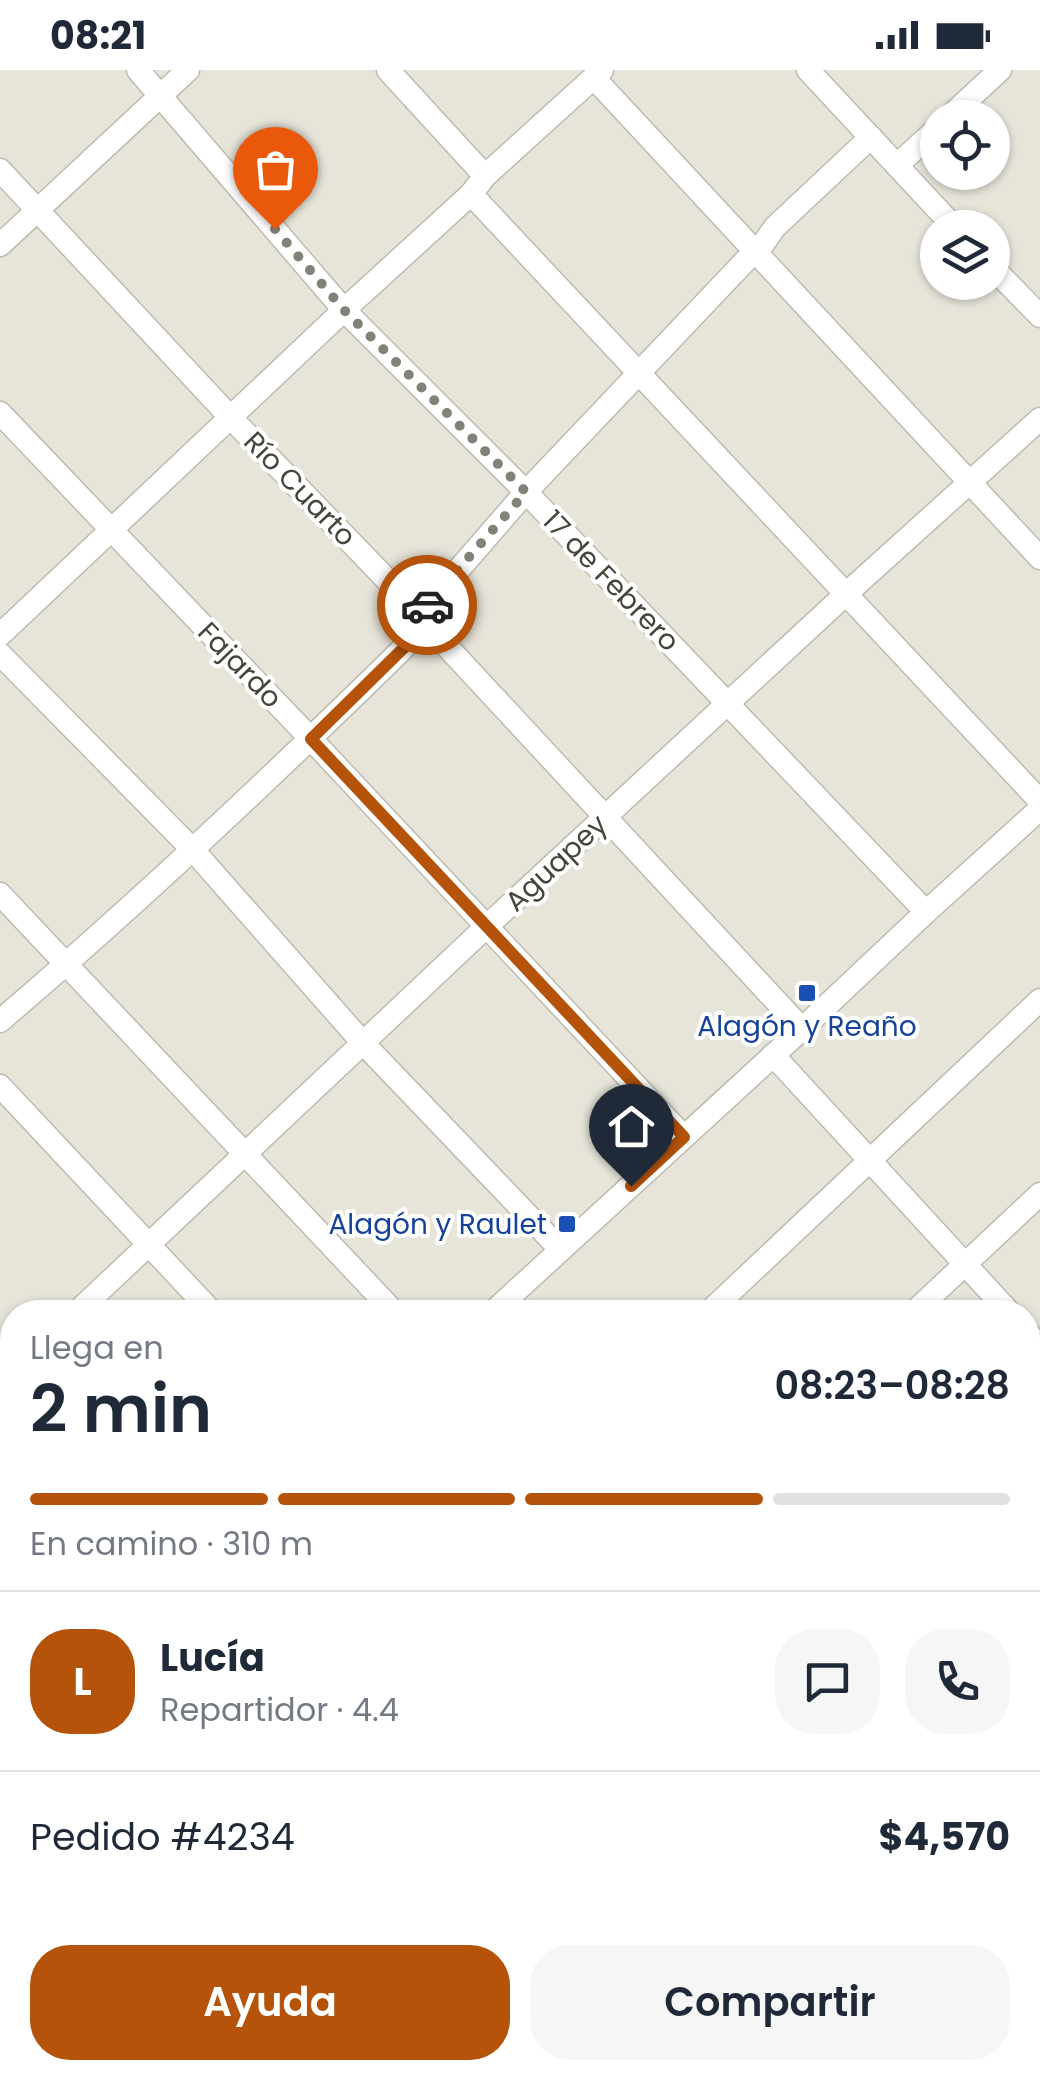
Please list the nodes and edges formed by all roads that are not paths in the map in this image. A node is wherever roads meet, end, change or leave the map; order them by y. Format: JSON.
{"nodes":[{"id":1,"x":138,"y":70,"type":"edge"},
{"id":2,"x":188,"y":70,"type":"edge"},
{"id":3,"x":388,"y":70,"type":"edge"},
{"id":4,"x":808,"y":70,"type":"edge"},
{"id":5,"x":1000,"y":70,"type":"edge"},
{"id":6,"x":598,"y":74,"type":"edge"},
{"id":7,"x":162,"y":96,"type":"junction"},
{"id":8,"x":968,"y":100,"type":"edge"},
{"id":9,"x":871,"y":136,"type":"junction"},
{"id":10,"x":920,"y":144,"type":"edge"},
{"id":11,"x":897,"y":165,"type":"junction"},
{"id":12,"x":0,"y":170,"type":"edge"},
{"id":13,"x":478,"y":185,"type":"junction"},
{"id":14,"x":939,"y":210,"type":"edge"},
{"id":15,"x":36,"y":212,"type":"junction"},
{"id":16,"x":0,"y":244,"type":"edge"},
{"id":17,"x":756,"y":254,"type":"junction"},
{"id":18,"x":1040,"y":282,"type":"edge"},
{"id":19,"x":1010,"y":286,"type":"edge"},
{"id":20,"x":1022,"y":298,"type":"junction"},
{"id":21,"x":344,"y":310,"type":"junction"},
{"id":22,"x":1040,"y":316,"type":"edge"},
{"id":23,"x":640,"y":375,"type":"junction"},
{"id":24,"x":0,"y":414,"type":"edge"},
{"id":25,"x":231,"y":418,"type":"junction"},
{"id":26,"x":1040,"y":419,"type":"edge"},
{"id":27,"x":969,"y":482,"type":"junction"},
{"id":28,"x":526,"y":492,"type":"junction"},
{"id":29,"x":110,"y":530,"type":"junction"},
{"id":30,"x":1040,"y":558,"type":"edge"},
{"id":31,"x":847,"y":593,"type":"junction"},
{"id":32,"x":423,"y":619,"type":"junction"},
{"id":33,"x":0,"y":635,"type":"edge"},
{"id":34,"x":0,"y":654,"type":"edge"},
{"id":35,"x":728,"y":704,"type":"junction"},
{"id":36,"x":311,"y":739,"type":"junction"},
{"id":37,"x":1037,"y":815,"type":"edge"},
{"id":38,"x":605,"y":817,"type":"junction"},
{"id":39,"x":193,"y":850,"type":"junction"},
{"id":40,"x":0,"y":894,"type":"edge"},
{"id":41,"x":926,"y":912,"type":"junction"},
{"id":42,"x":486,"y":927,"type":"junction"},
{"id":43,"x":66,"y":965,"type":"junction"},
{"id":44,"x":1040,"y":1000,"type":"edge"},
{"id":45,"x":0,"y":1022,"type":"edge"},
{"id":46,"x":802,"y":1029,"type":"junction"},
{"id":47,"x":363,"y":1043,"type":"junction"},
{"id":48,"x":773,"y":1055,"type":"junction"},
{"id":49,"x":0,"y":1086,"type":"edge"},
{"id":50,"x":684,"y":1137,"type":"junction"},
{"id":51,"x":245,"y":1152,"type":"junction"},
{"id":52,"x":868,"y":1162,"type":"junction"},
{"id":53,"x":1040,"y":1194,"type":"edge"},
{"id":54,"x":150,"y":1245,"type":"junction"},
{"id":55,"x":561,"y":1250,"type":"junction"},
{"id":56,"x":966,"y":1264,"type":"junction"},
{"id":57,"x":90,"y":1300,"type":"edge"},
{"id":58,"x":201,"y":1300,"type":"edge"},
{"id":59,"x":383,"y":1300,"type":"edge"},
{"id":60,"x":509,"y":1300,"type":"edge"},
{"id":61,"x":722,"y":1300,"type":"edge"},
{"id":62,"x":927,"y":1300,"type":"edge"},
{"id":63,"x":998,"y":1300,"type":"edge"}],
"edges":[{"from":1,"to":7,"type":"street","name":"17 de Febrero"},
{"from":2,"to":7,"type":"street"},
{"from":3,"to":13,"type":"street"},
{"from":4,"to":9,"type":"street"},
{"from":5,"to":8,"type":"street"},
{"from":6,"to":13,"type":"street"},
{"from":6,"to":17,"type":"street"},
{"from":7,"to":15,"type":"street"},
{"from":7,"to":21,"type":"street","name":"17 de Febrero"},
{"from":9,"to":11,"type":"street"},
{"from":9,"to":17,"type":"street"},
{"from":10,"to":11,"type":"street"},
{"from":11,"to":14,"type":"street"},
{"from":12,"to":15,"type":"street","name":"Río Cuarto"},
{"from":13,"to":21,"type":"street"},
{"from":13,"to":23,"type":"street"},
{"from":15,"to":16,"type":"street"},
{"from":15,"to":25,"type":"street","name":"Río Cuarto"},
{"from":17,"to":23,"type":"street"},
{"from":17,"to":27,"type":"street"},
{"from":18,"to":20,"type":"street"},
{"from":19,"to":20,"type":"street"},
{"from":20,"to":22,"type":"street"},
{"from":21,"to":25,"type":"street"},
{"from":21,"to":28,"type":"street","name":"17 de Febrero"},
{"from":23,"to":28,"type":"street"},
{"from":23,"to":31,"type":"street"},
{"from":24,"to":29,"type":"street","name":"Fajardo"},
{"from":25,"to":29,"type":"street"},
{"from":25,"to":32,"type":"street","name":"Río Cuarto"},
{"from":26,"to":27,"type":"street","name":"Aguapey"},
{"from":27,"to":30,"type":"street"},
{"from":27,"to":31,"type":"street","name":"Aguapey"},
{"from":28,"to":32,"type":"street"},
{"from":28,"to":35,"type":"street","name":"17 de Febrero"},
{"from":29,"to":33,"type":"street"},
{"from":29,"to":36,"type":"street","name":"Fajardo"},
{"from":31,"to":35,"type":"street","name":"Aguapey"},
{"from":31,"to":37,"type":"street"},
{"from":32,"to":36,"type":"street"},
{"from":32,"to":38,"type":"street","name":"Río Cuarto"},
{"from":34,"to":39,"type":"street"},
{"from":35,"to":38,"type":"street","name":"Aguapey"},
{"from":35,"to":41,"type":"street","name":"17 de Febrero"},
{"from":36,"to":39,"type":"street"},
{"from":36,"to":42,"type":"street","name":"Fajardo"},
{"from":37,"to":41,"type":"street"},
{"from":38,"to":42,"type":"street","name":"Aguapey"},
{"from":38,"to":46,"type":"street","name":"Río Cuarto"},
{"from":39,"to":43,"type":"street"},
{"from":39,"to":47,"type":"street"},
{"from":40,"to":43,"type":"street"},
{"from":41,"to":46,"type":"street"},
{"from":42,"to":47,"type":"street","name":"Aguapey"},
{"from":42,"to":50,"type":"street","name":"Fajardo"},
{"from":43,"to":45,"type":"street"},
{"from":43,"to":51,"type":"street"},
{"from":44,"to":52,"type":"street"},
{"from":46,"to":48,"type":"street"},
{"from":47,"to":51,"type":"street","name":"Aguapey"},
{"from":47,"to":55,"type":"street"},
{"from":48,"to":50,"type":"street"},
{"from":48,"to":52,"type":"street"},
{"from":49,"to":54,"type":"street"},
{"from":50,"to":55,"type":"street"},
{"from":51,"to":54,"type":"street","name":"Aguapey"},
{"from":51,"to":59,"type":"street"},
{"from":52,"to":56,"type":"street"},
{"from":52,"to":61,"type":"street"},
{"from":53,"to":56,"type":"street"},
{"from":54,"to":57,"type":"street","name":"Aguapey"},
{"from":54,"to":58,"type":"street"},
{"from":55,"to":60,"type":"street"},
{"from":56,"to":62,"type":"street"},
{"from":56,"to":63,"type":"street"}]}
